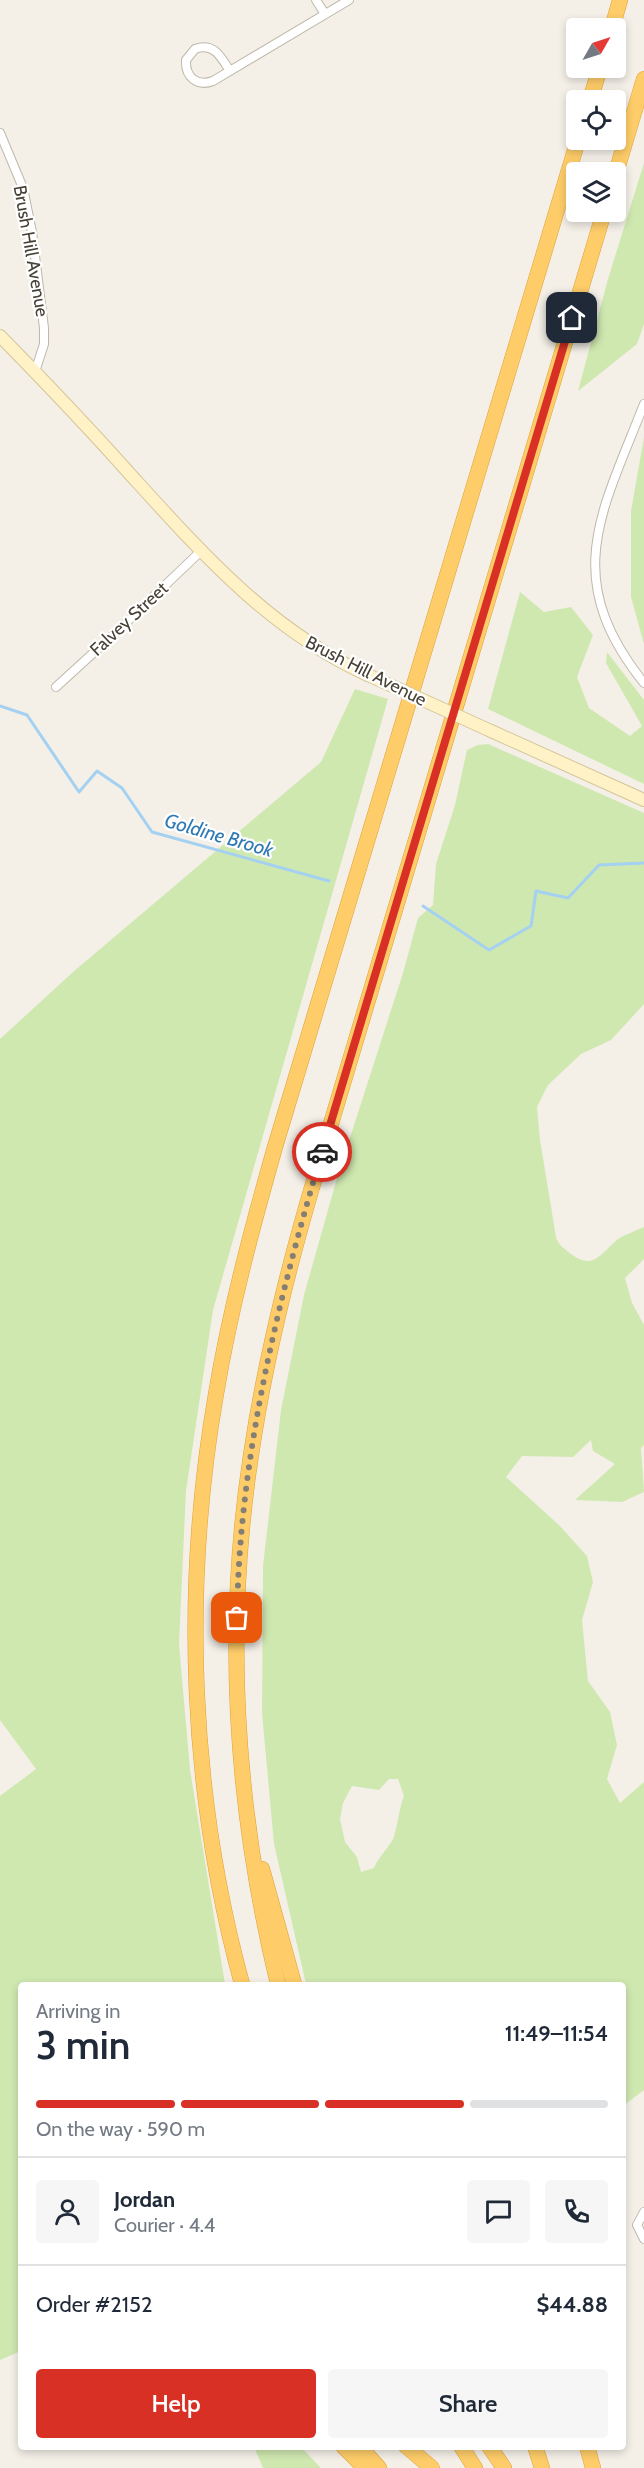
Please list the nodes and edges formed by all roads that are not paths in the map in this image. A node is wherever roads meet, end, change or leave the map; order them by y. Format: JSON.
{"nodes":[{"id":1,"x":316,"y":0,"type":"edge"},
{"id":2,"x":349,"y":0,"type":"edge"},
{"id":3,"x":620,"y":0,"type":"edge"},
{"id":4,"x":325,"y":14,"type":"junction"},
{"id":5,"x":615,"y":18,"type":"edge"},
{"id":6,"x":230,"y":71,"type":"junction"},
{"id":7,"x":644,"y":79,"type":"edge"},
{"id":8,"x":0,"y":133,"type":"edge"},
{"id":9,"x":575,"y":150,"type":"edge"},
{"id":10,"x":619,"y":162,"type":"edge"},
{"id":11,"x":601,"y":222,"type":"edge"},
{"id":12,"x":0,"y":336,"type":"edge"},
{"id":13,"x":35,"y":372,"type":"junction"},
{"id":14,"x":644,"y":404,"type":"edge"},
{"id":15,"x":201,"y":551,"type":"junction"},
{"id":16,"x":644,"y":683,"type":"edge"},
{"id":17,"x":56,"y":687,"type":"dead end"},
{"id":18,"x":644,"y":801,"type":"edge"},
{"id":19,"x":246,"y":1814,"type":"junction"},
{"id":20,"x":241,"y":1982,"type":"edge"},
{"id":21,"x":278,"y":1982,"type":"edge"},
{"id":22,"x":293,"y":1982,"type":"edge"},
{"id":23,"x":644,"y":2212,"type":"edge"},
{"id":24,"x":644,"y":2240,"type":"edge"},
{"id":25,"x":347,"y":2450,"type":"edge"},
{"id":26,"x":363,"y":2450,"type":"edge"},
{"id":27,"x":411,"y":2450,"type":"edge"},
{"id":28,"x":463,"y":2450,"type":"edge"},
{"id":29,"x":492,"y":2450,"type":"edge"},
{"id":30,"x":536,"y":2450,"type":"edge"},
{"id":31,"x":588,"y":2450,"type":"edge"},
{"id":32,"x":365,"y":2468,"type":"edge"},
{"id":33,"x":379,"y":2468,"type":"edge"},
{"id":34,"x":432,"y":2468,"type":"edge"},
{"id":35,"x":475,"y":2468,"type":"edge"},
{"id":36,"x":504,"y":2468,"type":"edge"},
{"id":37,"x":542,"y":2468,"type":"edge"},
{"id":38,"x":592,"y":2468,"type":"edge"}],
"edges":[{"from":1,"to":4,"type":"street"},
{"from":2,"to":4,"type":"street"},
{"from":3,"to":5,"type":"highway"},
{"from":4,"to":6,"type":"street"},
{"from":6,"to":6,"type":"street"},
{"from":7,"to":10,"type":"highway"},
{"from":8,"to":13,"type":"street","name":"Brush Hill Avenue"},
{"from":9,"to":20,"type":"highway"},
{"from":11,"to":19,"type":"highway"},
{"from":12,"to":13,"type":"street","name":"Brush Hill Avenue"},
{"from":13,"to":15,"type":"street","name":"Brush Hill Avenue"},
{"from":14,"to":16,"type":"street"},
{"from":15,"to":17,"type":"street","name":"Falvey Street"},
{"from":15,"to":18,"type":"street","name":"Brush Hill Avenue","bridge":true},
{"from":19,"to":21,"type":"highway"},
{"from":19,"to":22,"type":"highway"},
{"from":23,"to":24,"type":"street"},
{"from":25,"to":32,"type":"highway"},
{"from":26,"to":33,"type":"highway"},
{"from":27,"to":34,"type":"highway"},
{"from":28,"to":35,"type":"highway"},
{"from":29,"to":36,"type":"highway"},
{"from":30,"to":37,"type":"highway"},
{"from":31,"to":38,"type":"highway"}]}
